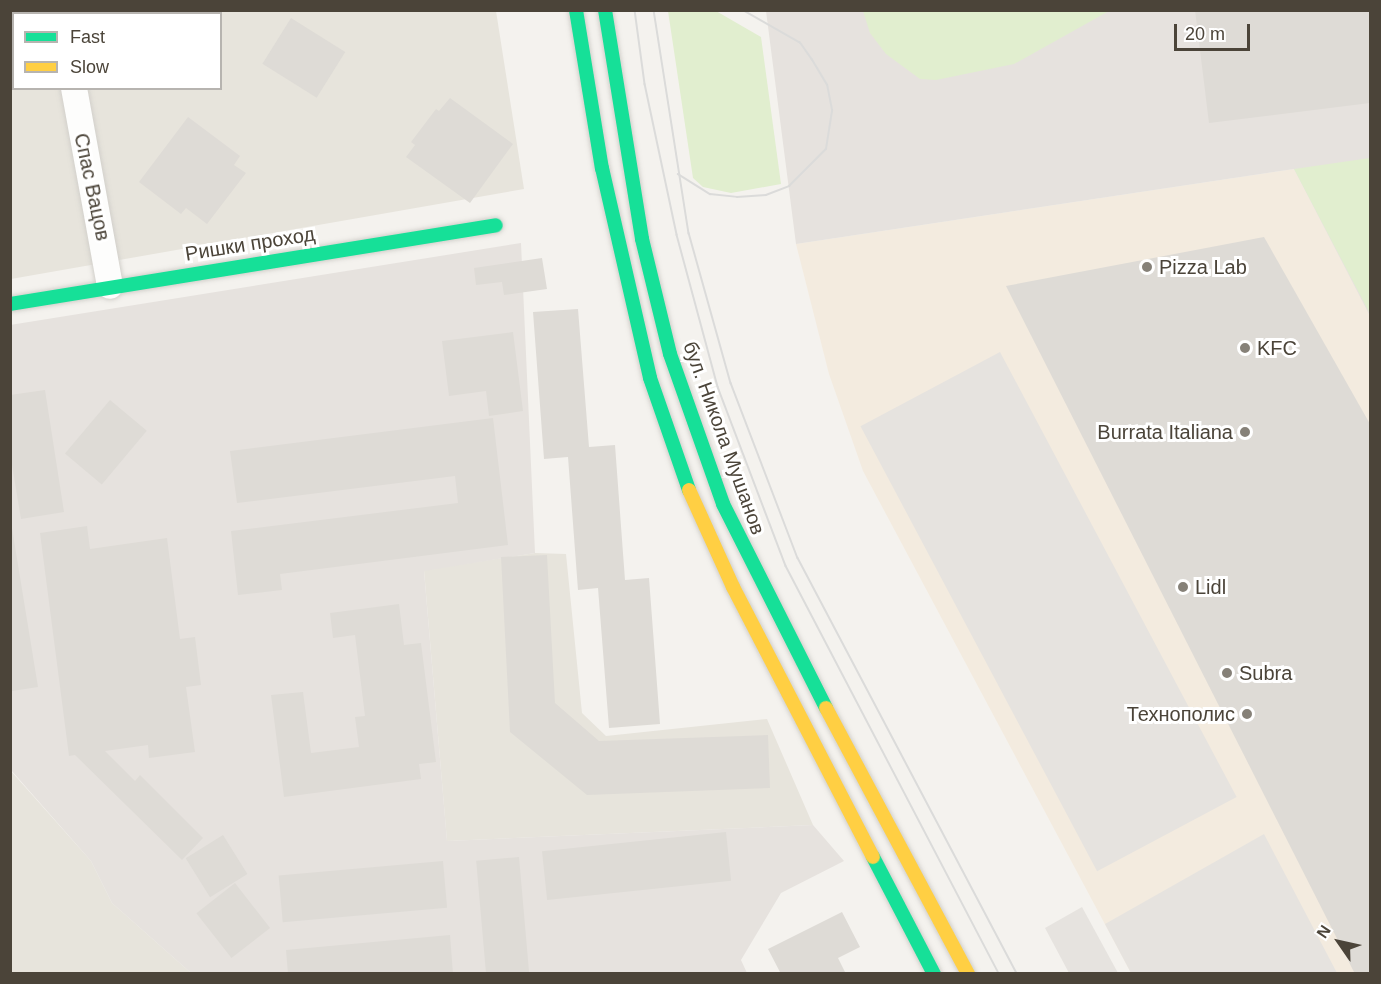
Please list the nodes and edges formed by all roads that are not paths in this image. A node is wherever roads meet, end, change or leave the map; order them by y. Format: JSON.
{"nodes":[{"id":1,"x":576,"y":10,"type":"edge"},
{"id":2,"x":605,"y":10,"type":"edge"},
{"id":3,"x":74,"y":90,"type":"edge"},
{"id":4,"x":496,"y":225,"type":"dead end"},
{"id":5,"x":110,"y":286,"type":"junction"},
{"id":6,"x":10,"y":304,"type":"edge"},
{"id":7,"x":934,"y":974,"type":"edge"},
{"id":8,"x":968,"y":974,"type":"edge"}],
"edges":[{"from":1,"to":7,"type":"main road"},
{"from":2,"to":8,"type":"main road","name":"бул. Никола Мушанов"},
{"from":3,"to":5,"type":"street","name":"Спас Вацов"},
{"from":4,"to":5,"type":"main road","name":"Ришки проход"},
{"from":5,"to":6,"type":"main road","name":"Ришки проход"}]}
